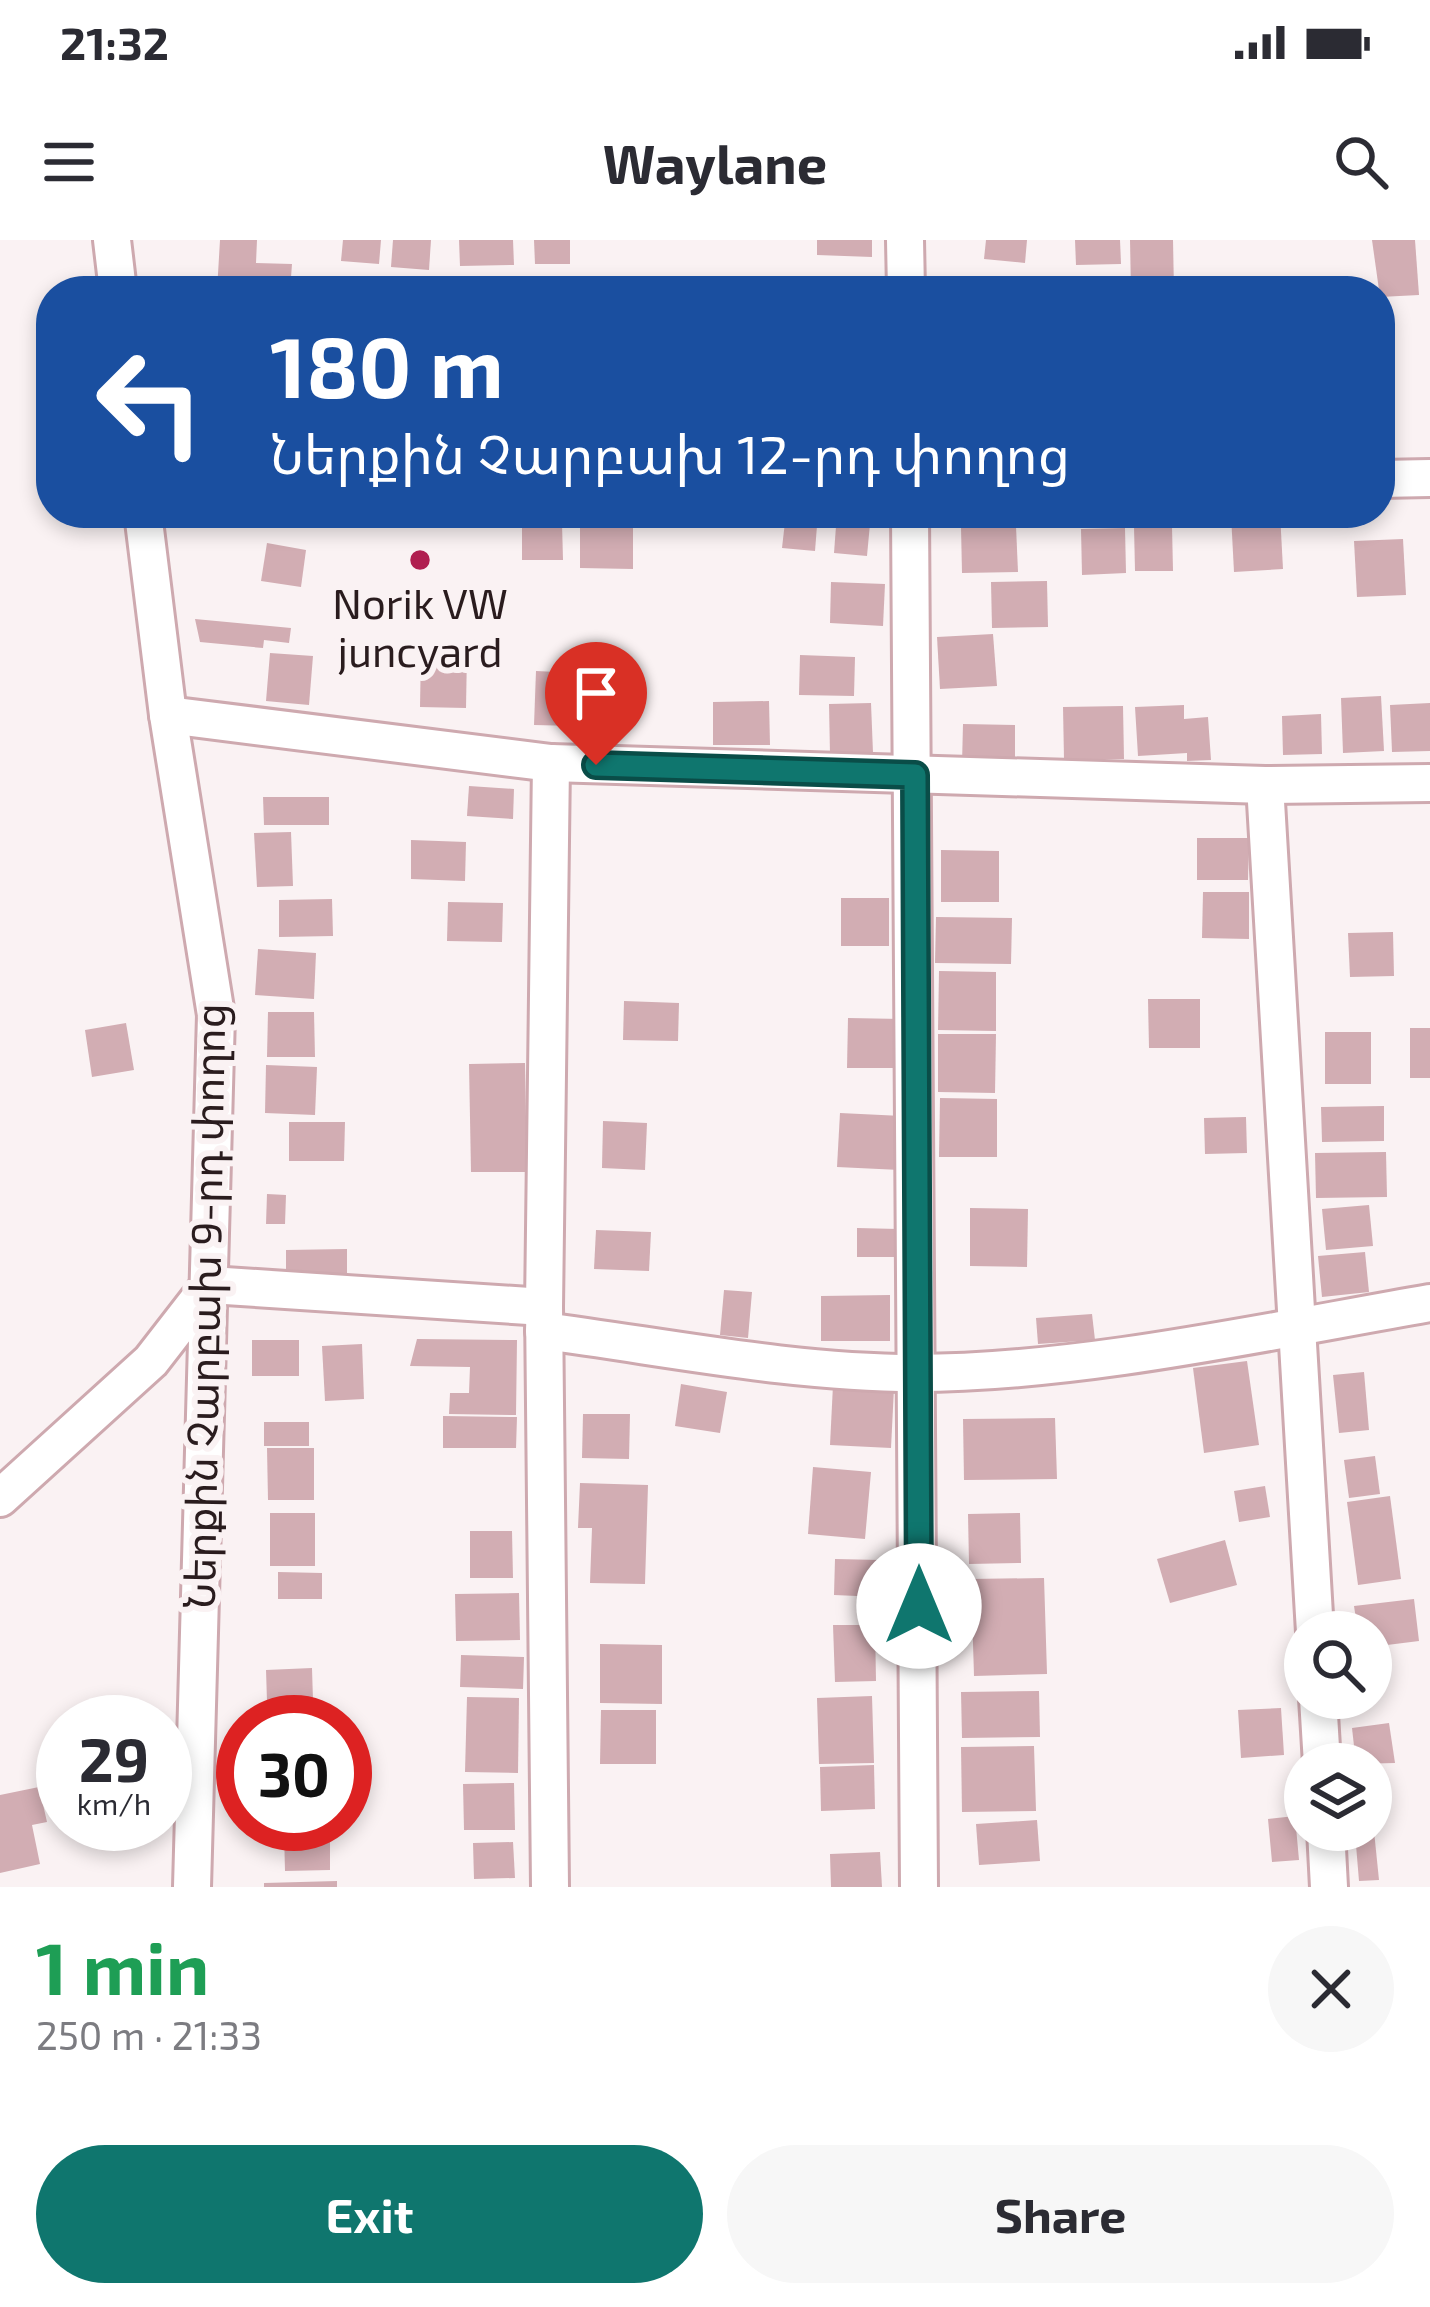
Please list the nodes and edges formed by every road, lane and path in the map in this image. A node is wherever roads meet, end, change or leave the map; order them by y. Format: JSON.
{"nodes":[{"id":1,"x":112,"y":240,"type":"edge"},
{"id":2,"x":905,"y":240,"type":"edge"},
{"id":3,"x":116,"y":276,"type":"edge"},
{"id":4,"x":906,"y":276,"type":"edge"},
{"id":5,"x":1395,"y":478,"type":"edge"},
{"id":6,"x":1430,"y":478,"type":"edge"},
{"id":7,"x":145,"y":528,"type":"edge"},
{"id":8,"x":910,"y":528,"type":"edge"},
{"id":9,"x":168,"y":715,"type":"junction"},
{"id":10,"x":551,"y":763,"type":"junction"},
{"id":11,"x":915,"y":775,"type":"junction"},
{"id":12,"x":1430,"y":783,"type":"edge"},
{"id":13,"x":1265,"y":785,"type":"junction"},
{"id":14,"x":210,"y":1285,"type":"junction"},
{"id":15,"x":1430,"y":1303,"type":"edge"},
{"id":16,"x":544,"y":1319,"type":"junction"},
{"id":17,"x":1298,"y":1326,"type":"junction"},
{"id":18,"x":919,"y":1373,"type":"junction"},
{"id":19,"x":0,"y":1498,"type":"edge"},
{"id":20,"x":1314,"y":1611,"type":"edge"},
{"id":21,"x":1327,"y":1851,"type":"edge"},
{"id":22,"x":192,"y":1887,"type":"edge"},
{"id":23,"x":550,"y":1887,"type":"edge"},
{"id":24,"x":919,"y":1887,"type":"edge"},
{"id":25,"x":1329,"y":1887,"type":"edge"}],
"edges":[{"from":1,"to":3,"type":"street"},
{"from":2,"to":4,"type":"street"},
{"from":5,"to":6,"type":"street"},
{"from":7,"to":9,"type":"street","name":"Ներքին Չարբախ 9-րդ փողոց"},
{"from":8,"to":11,"type":"street"},
{"from":9,"to":10,"type":"street"},
{"from":9,"to":14,"type":"street","name":"Ներքին Չարբախ 9-րդ փողոց"},
{"from":10,"to":11,"type":"street"},
{"from":10,"to":16,"type":"street"},
{"from":11,"to":13,"type":"street"},
{"from":11,"to":18,"type":"street"},
{"from":12,"to":13,"type":"street"},
{"from":13,"to":17,"type":"street"},
{"from":14,"to":16,"type":"street"},
{"from":14,"to":19,"type":"street"},
{"from":14,"to":22,"type":"street","name":"Ներքին Չարբախ 9-րդ փողոց"},
{"from":15,"to":17,"type":"street"},
{"from":16,"to":18,"type":"street"},
{"from":16,"to":23,"type":"street"},
{"from":17,"to":18,"type":"street"},
{"from":17,"to":20,"type":"street"},
{"from":18,"to":24,"type":"street"},
{"from":21,"to":25,"type":"street"}]}
